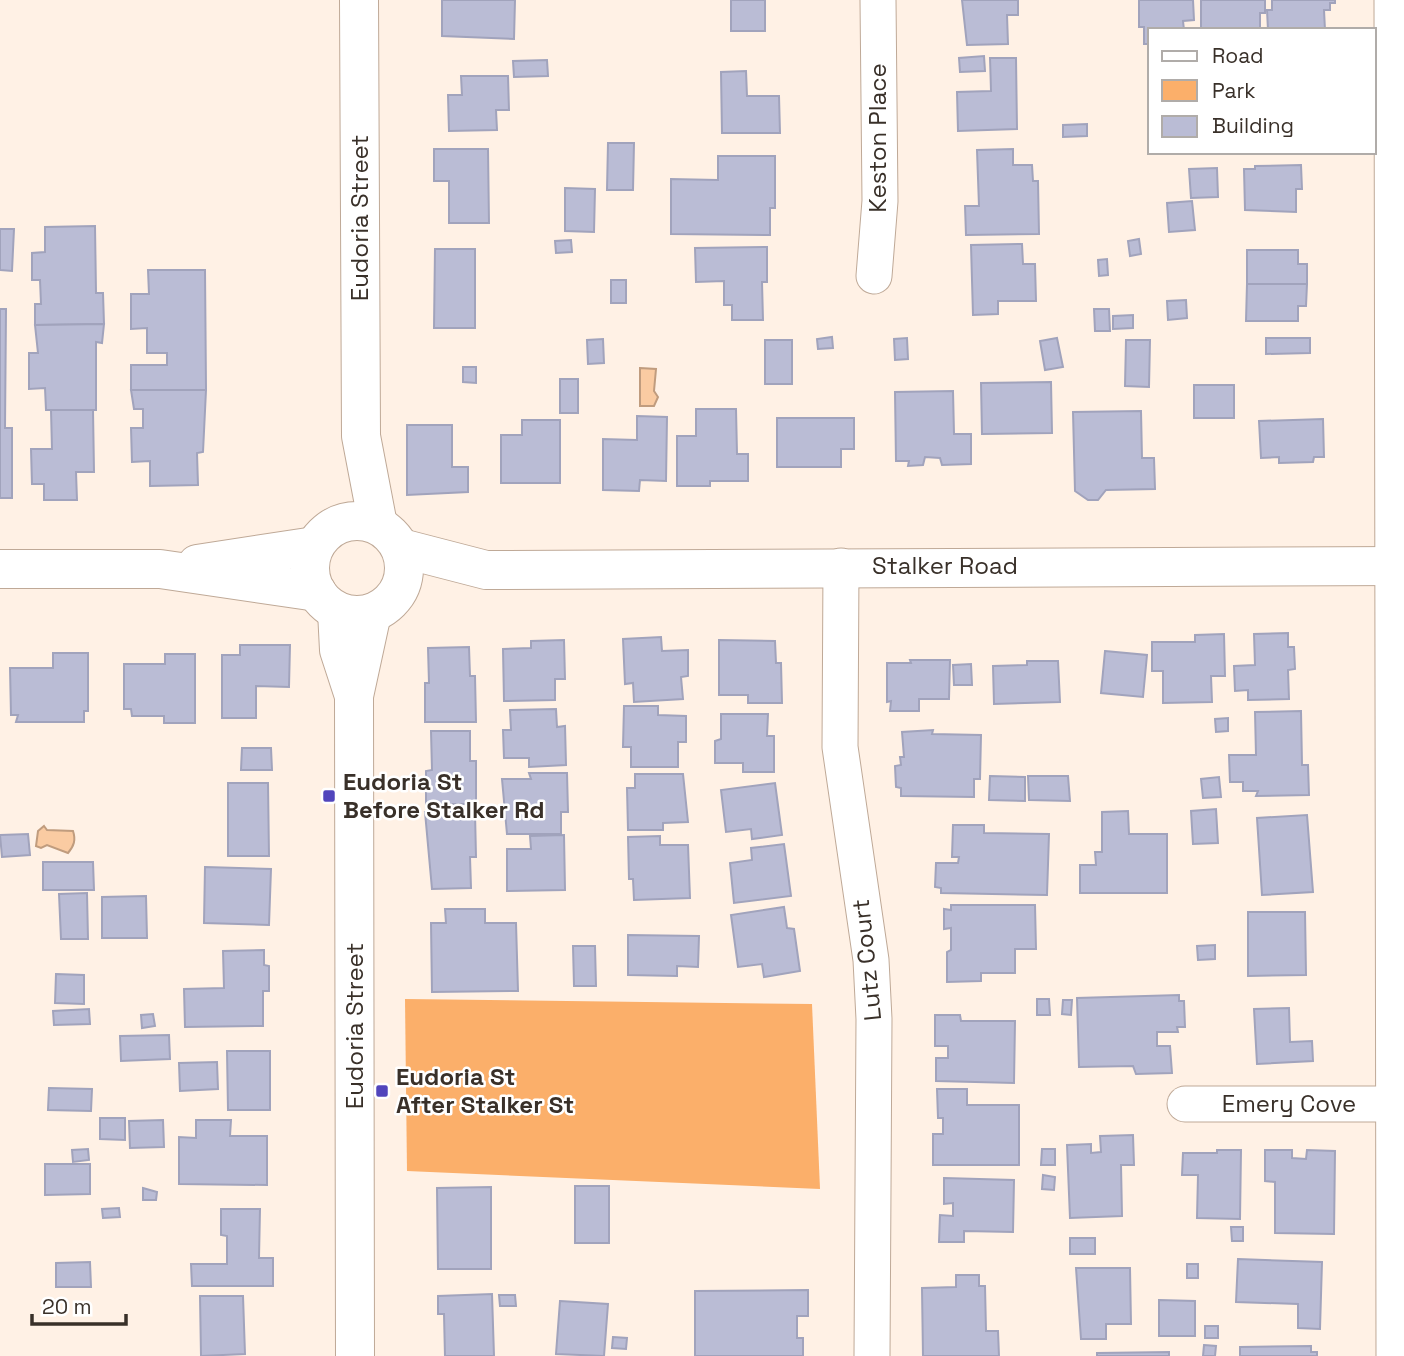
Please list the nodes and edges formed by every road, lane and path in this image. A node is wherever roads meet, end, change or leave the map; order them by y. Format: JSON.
{"nodes":[{"id":1,"x":359,"y":0,"type":"edge"},
{"id":2,"x":878,"y":0,"type":"edge"},
{"id":3,"x":1392,"y":0,"type":"edge"},
{"id":4,"x":874,"y":276,"type":"dead end"},
{"id":5,"x":361,"y":436,"type":"junction"},
{"id":6,"x":327,"y":535,"type":"junction"},
{"id":7,"x":390,"y":537,"type":"junction"},
{"id":8,"x":841,"y":566,"type":"junction"},
{"id":9,"x":1398,"y":566,"type":"edge"},
{"id":10,"x":0,"y":569,"type":"edge"},
{"id":11,"x":160,"y":569,"type":"junction"},
{"id":12,"x":486,"y":570,"type":"junction"},
{"id":13,"x":356,"y":603,"type":"junction"},
{"id":14,"x":1185,"y":1104,"type":"dead end"},
{"id":15,"x":1393,"y":1104,"type":"junction"},
{"id":16,"x":1399,"y":1228,"type":"edge"},
{"id":17,"x":355,"y":1356,"type":"edge"},
{"id":18,"x":873,"y":1356,"type":"edge"},
{"id":19,"x":1394,"y":1356,"type":"edge"}],
"edges":[{"from":1,"to":5,"type":"main road","name":"Eudoria Street"},
{"from":2,"to":4,"type":"street","name":"Keston Place"},
{"from":3,"to":9,"type":"street"},
{"from":5,"to":6,"type":"main road","name":"Eudoria Street"},
{"from":5,"to":7,"type":"main road","name":"Eudoria Street"},
{"from":6,"to":7,"type":"main road"},
{"from":6,"to":11,"type":"main road","name":"Stalker Road"},
{"from":6,"to":13,"type":"main road"},
{"from":7,"to":12,"type":"main road","name":"Stalker Road"},
{"from":7,"to":13,"type":"main road"},
{"from":8,"to":9,"type":"main road","name":"Stalker Road"},
{"from":8,"to":12,"type":"main road","name":"Stalker Road"},
{"from":8,"to":18,"type":"street","name":"Lutz Court"},
{"from":9,"to":15,"type":"street"},
{"from":10,"to":11,"type":"main road","name":"Stalker Road"},
{"from":11,"to":13,"type":"main road","name":"Stalker Road"},
{"from":12,"to":13,"type":"main road","name":"Stalker Road"},
{"from":13,"to":17,"type":"main road","name":"Eudoria Street"},
{"from":14,"to":15,"type":"street","name":"Emery Cove"},
{"from":15,"to":16,"type":"street"},
{"from":16,"to":19,"type":"street"}]}
